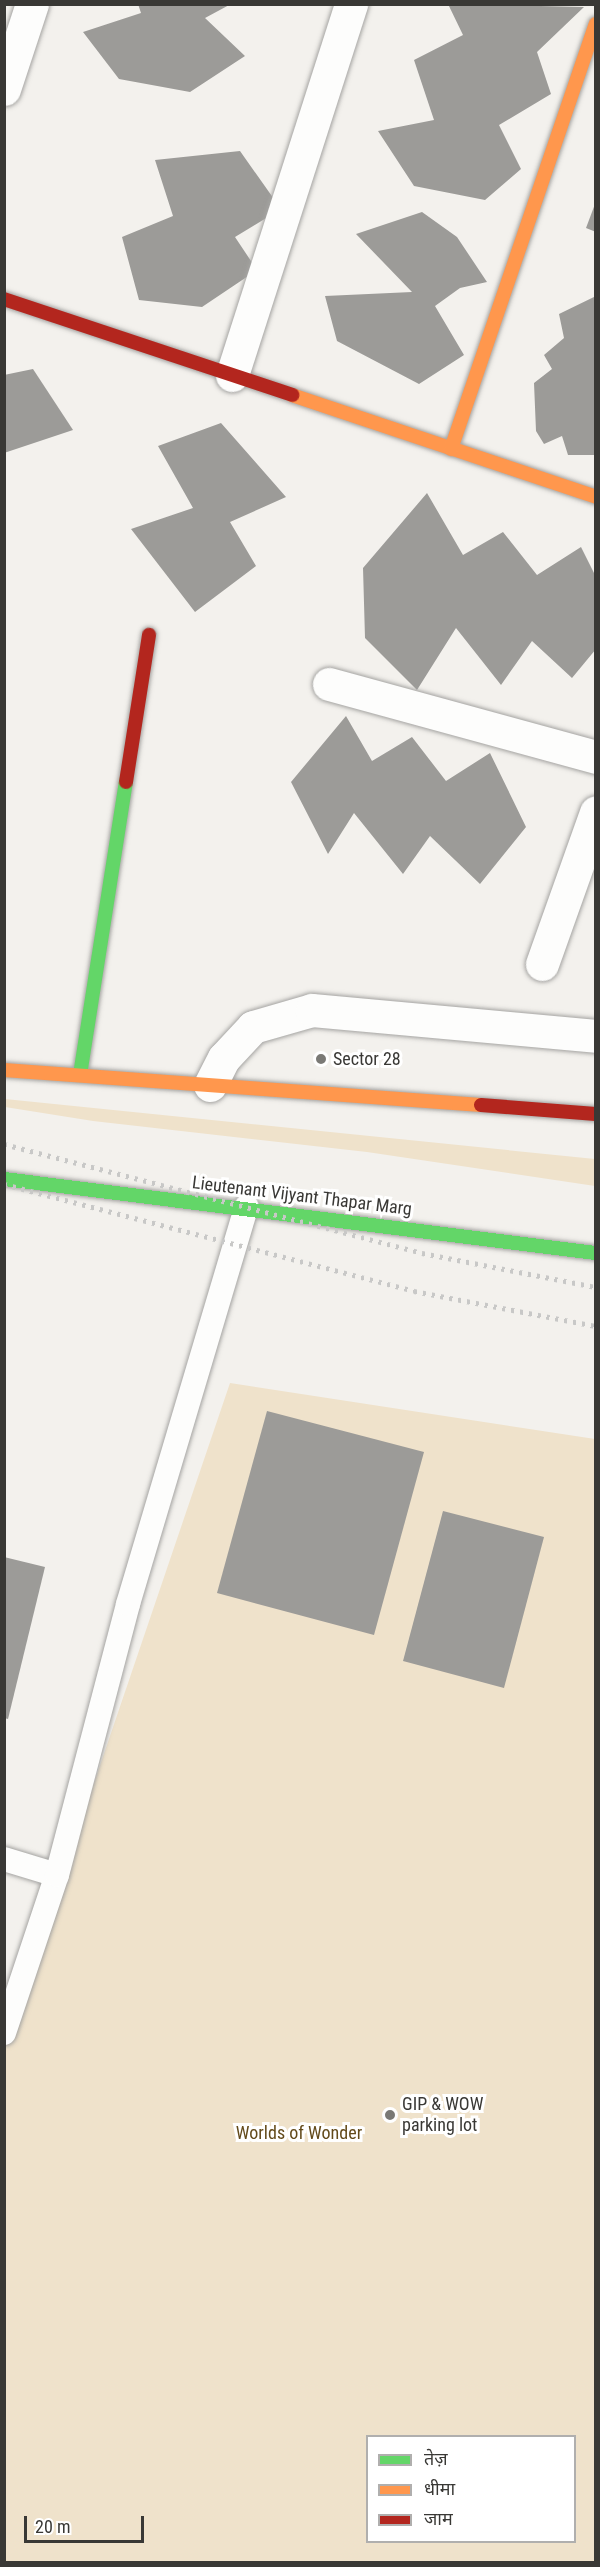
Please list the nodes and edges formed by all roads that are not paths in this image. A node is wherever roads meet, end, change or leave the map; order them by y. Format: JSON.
{"nodes":[{"id":1,"x":32,"y":4,"type":"edge"},
{"id":2,"x":351,"y":4,"type":"edge"},
{"id":3,"x":596,"y":24,"type":"edge"},
{"id":4,"x":4,"y":89,"type":"edge"},
{"id":5,"x":4,"y":298,"type":"edge"},
{"id":6,"x":232,"y":375,"type":"junction"},
{"id":7,"x":451,"y":449,"type":"junction"},
{"id":8,"x":596,"y":497,"type":"edge"},
{"id":9,"x":149,"y":635,"type":"dead end"},
{"id":10,"x":329,"y":684,"type":"dead end"},
{"id":11,"x":596,"y":757,"type":"edge"},
{"id":12,"x":596,"y":812,"type":"edge"},
{"id":13,"x":542,"y":964,"type":"dead end"},
{"id":14,"x":596,"y":1036,"type":"edge"},
{"id":15,"x":4,"y":1070,"type":"edge"},
{"id":16,"x":80,"y":1075,"type":"junction"},
{"id":17,"x":210,"y":1085,"type":"junction"},
{"id":18,"x":596,"y":1114,"type":"edge"},
{"id":19,"x":4,"y":1181,"type":"edge"},
{"id":20,"x":247,"y":1206,"type":"junction"},
{"id":21,"x":596,"y":1253,"type":"edge"},
{"id":22,"x":4,"y":1859,"type":"edge"},
{"id":23,"x":57,"y":1875,"type":"junction"},
{"id":24,"x":4,"y":2033,"type":"edge"}],
"edges":[{"from":1,"to":4,"type":"street"},
{"from":2,"to":6,"type":"street"},
{"from":3,"to":7,"type":"street"},
{"from":5,"to":6,"type":"street"},
{"from":6,"to":7,"type":"street"},
{"from":7,"to":8,"type":"street"},
{"from":9,"to":16,"type":"street"},
{"from":10,"to":11,"type":"street"},
{"from":12,"to":13,"type":"street"},
{"from":14,"to":17,"type":"street"},
{"from":15,"to":16,"type":"street"},
{"from":16,"to":17,"type":"street"},
{"from":17,"to":18,"type":"street"},
{"from":19,"to":20,"type":"street","name":"Lieutenant Vijyant Thapar Marg"},
{"from":20,"to":21,"type":"street","name":"Lieutenant Vijyant Thapar Marg"},
{"from":20,"to":23,"type":"lane"},
{"from":22,"to":23,"type":"lane"},
{"from":23,"to":24,"type":"lane"}]}
